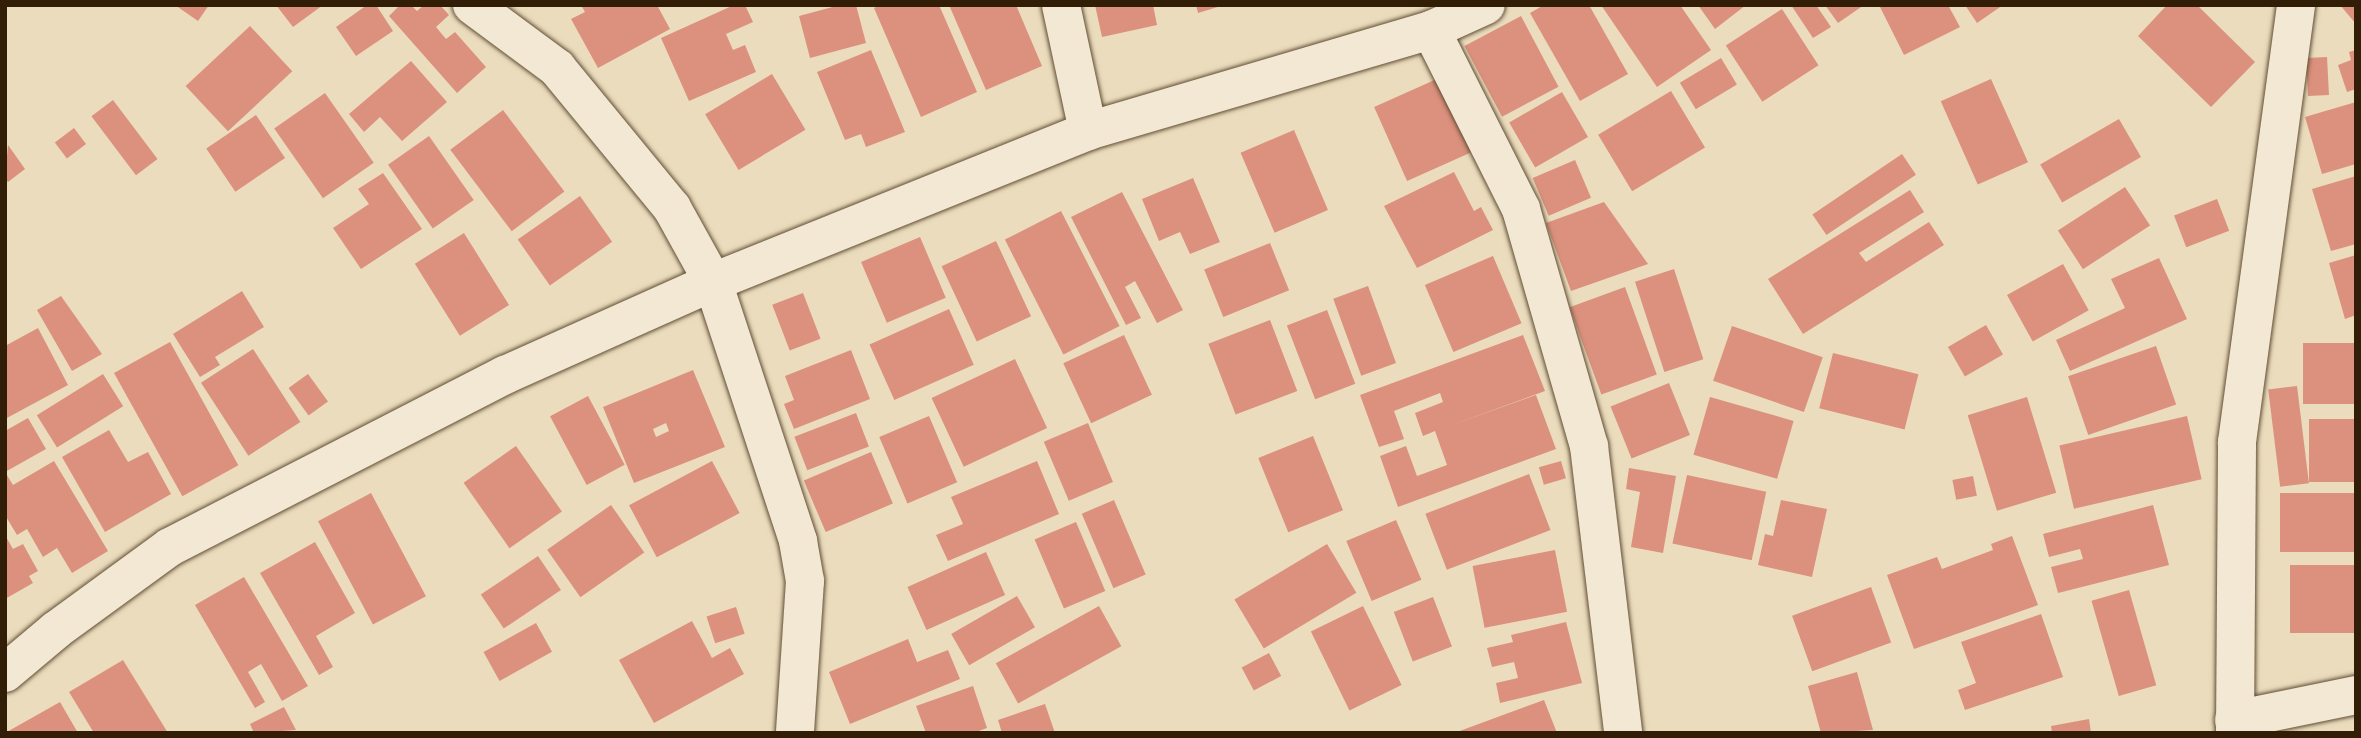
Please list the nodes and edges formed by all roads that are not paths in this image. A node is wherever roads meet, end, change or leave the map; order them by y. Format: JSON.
{"nodes":[{"id":1,"x":472,"y":5,"type":"edge"},
{"id":2,"x":1060,"y":5,"type":"edge"},
{"id":3,"x":1486,"y":5,"type":"edge"},
{"id":4,"x":2296,"y":5,"type":"edge"},
{"id":5,"x":1432,"y":30,"type":"junction"},
{"id":6,"x":1088,"y":131,"type":"junction"},
{"id":7,"x":713,"y":282,"type":"junction"},
{"id":8,"x":5,"y":673,"type":"edge"},
{"id":9,"x":2356,"y":695,"type":"edge"},
{"id":10,"x":2234,"y":726,"type":"edge"},
{"id":11,"x":794,"y":733,"type":"edge"},
{"id":12,"x":1623,"y":733,"type":"edge"}],
"edges":[{"from":1,"to":7,"type":"street"},
{"from":2,"to":6,"type":"street"},
{"from":3,"to":5,"type":"street"},
{"from":4,"to":10,"type":"street"},
{"from":5,"to":6,"type":"street"},
{"from":5,"to":12,"type":"street"},
{"from":6,"to":7,"type":"street"},
{"from":7,"to":8,"type":"street"},
{"from":7,"to":11,"type":"street"},
{"from":9,"to":10,"type":"street"}]}
